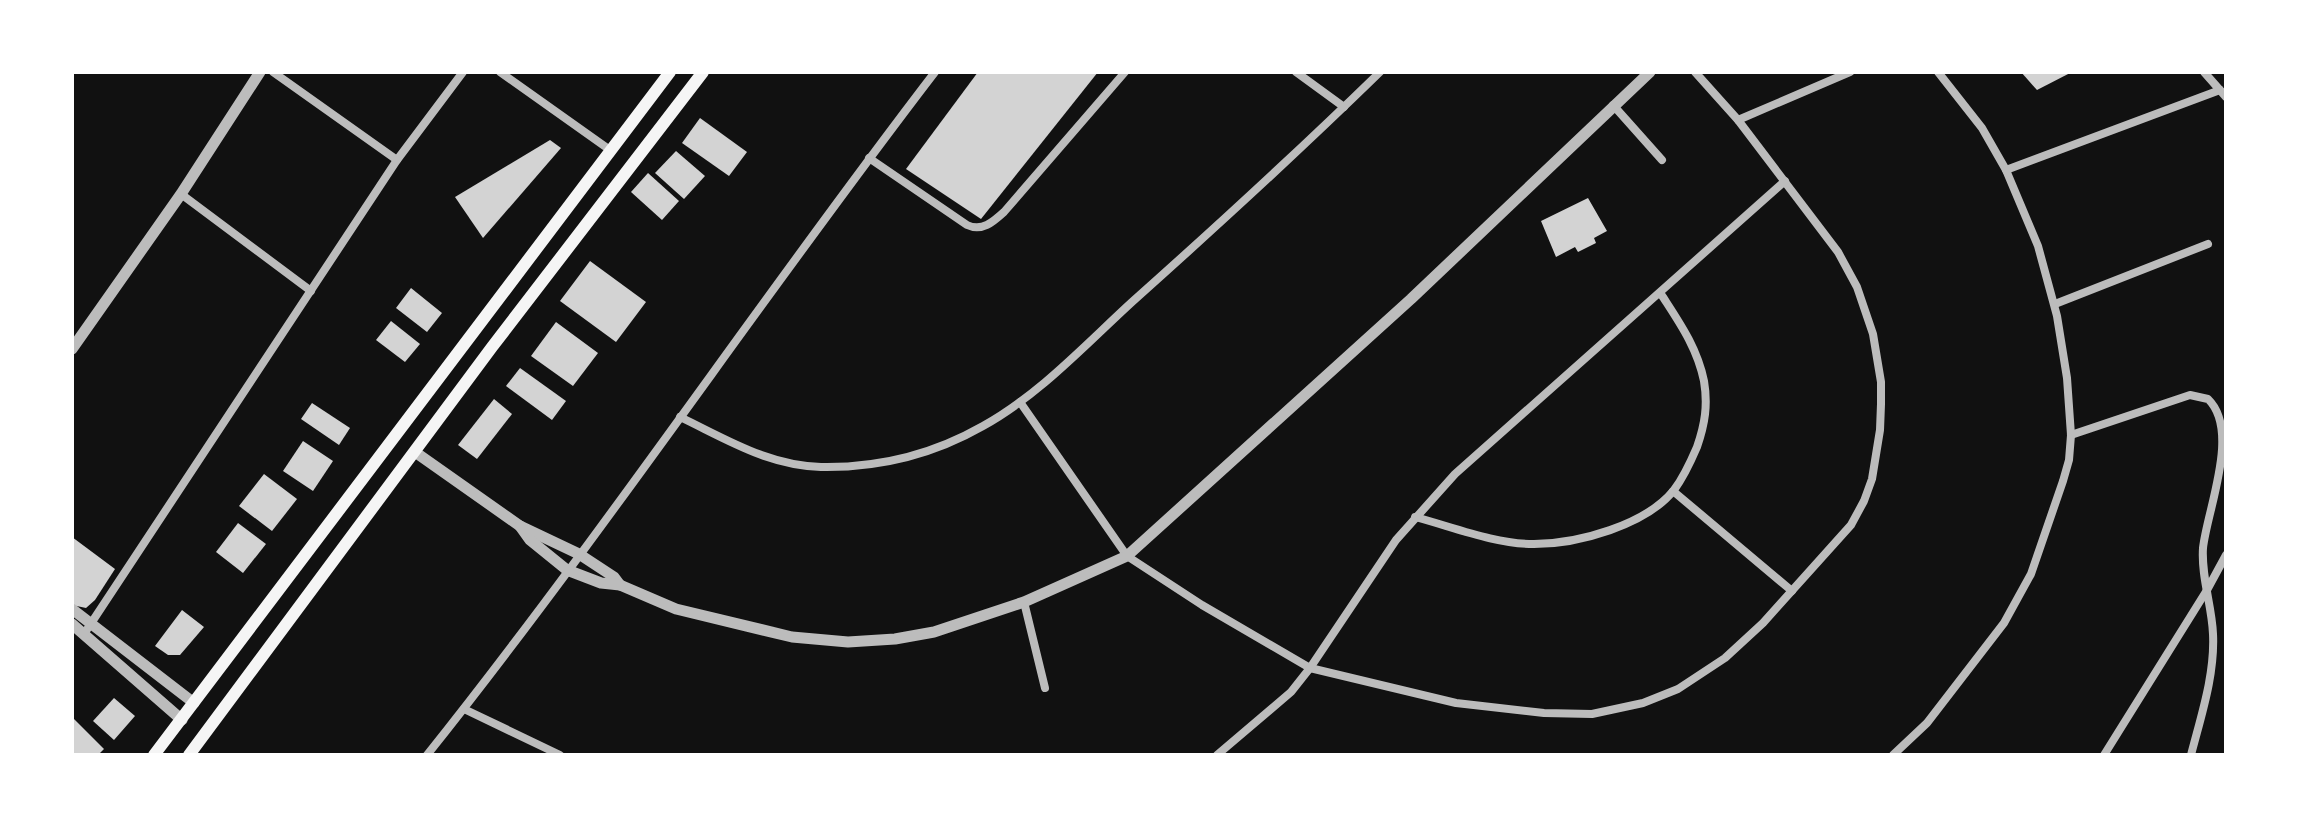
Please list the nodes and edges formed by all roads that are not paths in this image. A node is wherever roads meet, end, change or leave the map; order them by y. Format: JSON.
{"nodes":[{"id":1,"x":260,"y":72,"type":"edge"},
{"id":2,"x":273,"y":72,"type":"edge"},
{"id":3,"x":463,"y":72,"type":"edge"},
{"id":4,"x":500,"y":72,"type":"edge"},
{"id":5,"x":670,"y":72,"type":"edge"},
{"id":6,"x":703,"y":72,"type":"edge"},
{"id":7,"x":935,"y":72,"type":"edge"},
{"id":8,"x":1125,"y":72,"type":"edge"},
{"id":9,"x":1296,"y":72,"type":"edge"},
{"id":10,"x":1380,"y":72,"type":"edge"},
{"id":11,"x":1650,"y":72,"type":"edge"},
{"id":12,"x":1695,"y":72,"type":"edge"},
{"id":13,"x":1850,"y":72,"type":"edge"},
{"id":14,"x":1938,"y":72,"type":"edge"},
{"id":15,"x":2204,"y":72,"type":"edge"},
{"id":16,"x":2223,"y":93,"type":"edge"},
{"id":17,"x":1613,"y":105,"type":"junction"},
{"id":18,"x":1344,"y":107,"type":"junction"},
{"id":19,"x":1738,"y":120,"type":"junction"},
{"id":20,"x":610,"y":150,"type":"junction"},
{"id":21,"x":869,"y":158,"type":"junction"},
{"id":22,"x":397,"y":160,"type":"junction"},
{"id":23,"x":1662,"y":160,"type":"dead end"},
{"id":24,"x":2006,"y":170,"type":"junction"},
{"id":25,"x":1785,"y":181,"type":"junction"},
{"id":26,"x":181,"y":194,"type":"junction"},
{"id":27,"x":2208,"y":244,"type":"dead end"},
{"id":28,"x":311,"y":291,"type":"junction"},
{"id":29,"x":1661,"y":294,"type":"junction"},
{"id":30,"x":2055,"y":304,"type":"junction"},
{"id":31,"x":72,"y":349,"type":"edge"},
{"id":32,"x":1020,"y":402,"type":"junction"},
{"id":33,"x":680,"y":417,"type":"junction"},
{"id":34,"x":2071,"y":435,"type":"junction"},
{"id":35,"x":415,"y":452,"type":"junction"},
{"id":36,"x":1673,"y":491,"type":"junction"},
{"id":37,"x":1415,"y":517,"type":"junction"},
{"id":38,"x":520,"y":526,"type":"junction"},
{"id":39,"x":579,"y":554,"type":"junction"},
{"id":40,"x":2226,"y":555,"type":"edge"},
{"id":41,"x":1127,"y":556,"type":"junction"},
{"id":42,"x":567,"y":570,"type":"junction"},
{"id":43,"x":620,"y":585,"type":"junction"},
{"id":44,"x":2207,"y":590,"type":"junction"},
{"id":45,"x":1792,"y":591,"type":"junction"},
{"id":46,"x":1024,"y":602,"type":"junction"},
{"id":47,"x":72,"y":609,"type":"edge"},
{"id":48,"x":72,"y":624,"type":"edge"},
{"id":49,"x":87,"y":629,"type":"junction"},
{"id":50,"x":1310,"y":668,"type":"junction"},
{"id":51,"x":1045,"y":688,"type":"dead end"},
{"id":52,"x":194,"y":703,"type":"junction"},
{"id":53,"x":464,"y":709,"type":"junction"},
{"id":54,"x":182,"y":720,"type":"junction"},
{"id":55,"x":154,"y":755,"type":"edge"},
{"id":56,"x":189,"y":755,"type":"edge"},
{"id":57,"x":427,"y":755,"type":"edge"},
{"id":58,"x":560,"y":755,"type":"edge"},
{"id":59,"x":1217,"y":755,"type":"edge"},
{"id":60,"x":1893,"y":755,"type":"edge"},
{"id":61,"x":2104,"y":755,"type":"edge"},
{"id":62,"x":2191,"y":755,"type":"edge"}],
"edges":[{"from":1,"to":26,"type":"street"},
{"from":2,"to":22,"type":"street"},
{"from":3,"to":22,"type":"street"},
{"from":4,"to":20,"type":"street"},
{"from":5,"to":20,"type":"main road"},
{"from":6,"to":35,"type":"main road"},
{"from":7,"to":21,"type":"street"},
{"from":8,"to":21,"type":"street"},
{"from":9,"to":18,"type":"street"},
{"from":10,"to":18,"type":"street"},
{"from":11,"to":17,"type":"street"},
{"from":12,"to":19,"type":"street"},
{"from":13,"to":19,"type":"street"},
{"from":14,"to":24,"type":"street"},
{"from":15,"to":16,"type":"street"},
{"from":16,"to":24,"type":"street"},
{"from":17,"to":23,"type":"street"},
{"from":17,"to":41,"type":"street"},
{"from":18,"to":32,"type":"street"},
{"from":19,"to":25,"type":"street"},
{"from":20,"to":52,"type":"main road"},
{"from":21,"to":33,"type":"street"},
{"from":22,"to":28,"type":"street"},
{"from":24,"to":30,"type":"street"},
{"from":25,"to":29,"type":"street"},
{"from":25,"to":45,"type":"street"},
{"from":26,"to":28,"type":"street"},
{"from":26,"to":31,"type":"street"},
{"from":27,"to":30,"type":"street"},
{"from":28,"to":49,"type":"street"},
{"from":29,"to":36,"type":"street"},
{"from":29,"to":37,"type":"street"},
{"from":30,"to":34,"type":"street"},
{"from":32,"to":33,"type":"street"},
{"from":32,"to":41,"type":"street"},
{"from":33,"to":39,"type":"street"},
{"from":34,"to":44,"type":"street"},
{"from":34,"to":60,"type":"street"},
{"from":35,"to":38,"type":"street"},
{"from":35,"to":56,"type":"main road"},
{"from":36,"to":37,"type":"street"},
{"from":36,"to":45,"type":"street"},
{"from":37,"to":50,"type":"street"},
{"from":38,"to":39,"type":"street"},
{"from":38,"to":42,"type":"street"},
{"from":39,"to":42,"type":"street"},
{"from":39,"to":43,"type":"street"},
{"from":40,"to":44,"type":"street"},
{"from":41,"to":46,"type":"street"},
{"from":41,"to":50,"type":"street"},
{"from":42,"to":43,"type":"street"},
{"from":42,"to":53,"type":"street"},
{"from":43,"to":46,"type":"street"},
{"from":44,"to":61,"type":"street"},
{"from":44,"to":62,"type":"street"},
{"from":45,"to":50,"type":"street"},
{"from":46,"to":51,"type":"street"},
{"from":47,"to":49,"type":"street"},
{"from":48,"to":49,"type":"street"},
{"from":49,"to":52,"type":"street"},
{"from":49,"to":54,"type":"street"},
{"from":50,"to":59,"type":"street"},
{"from":52,"to":54,"type":"main road"},
{"from":53,"to":57,"type":"street"},
{"from":53,"to":58,"type":"street"},
{"from":54,"to":55,"type":"main road"}]}
